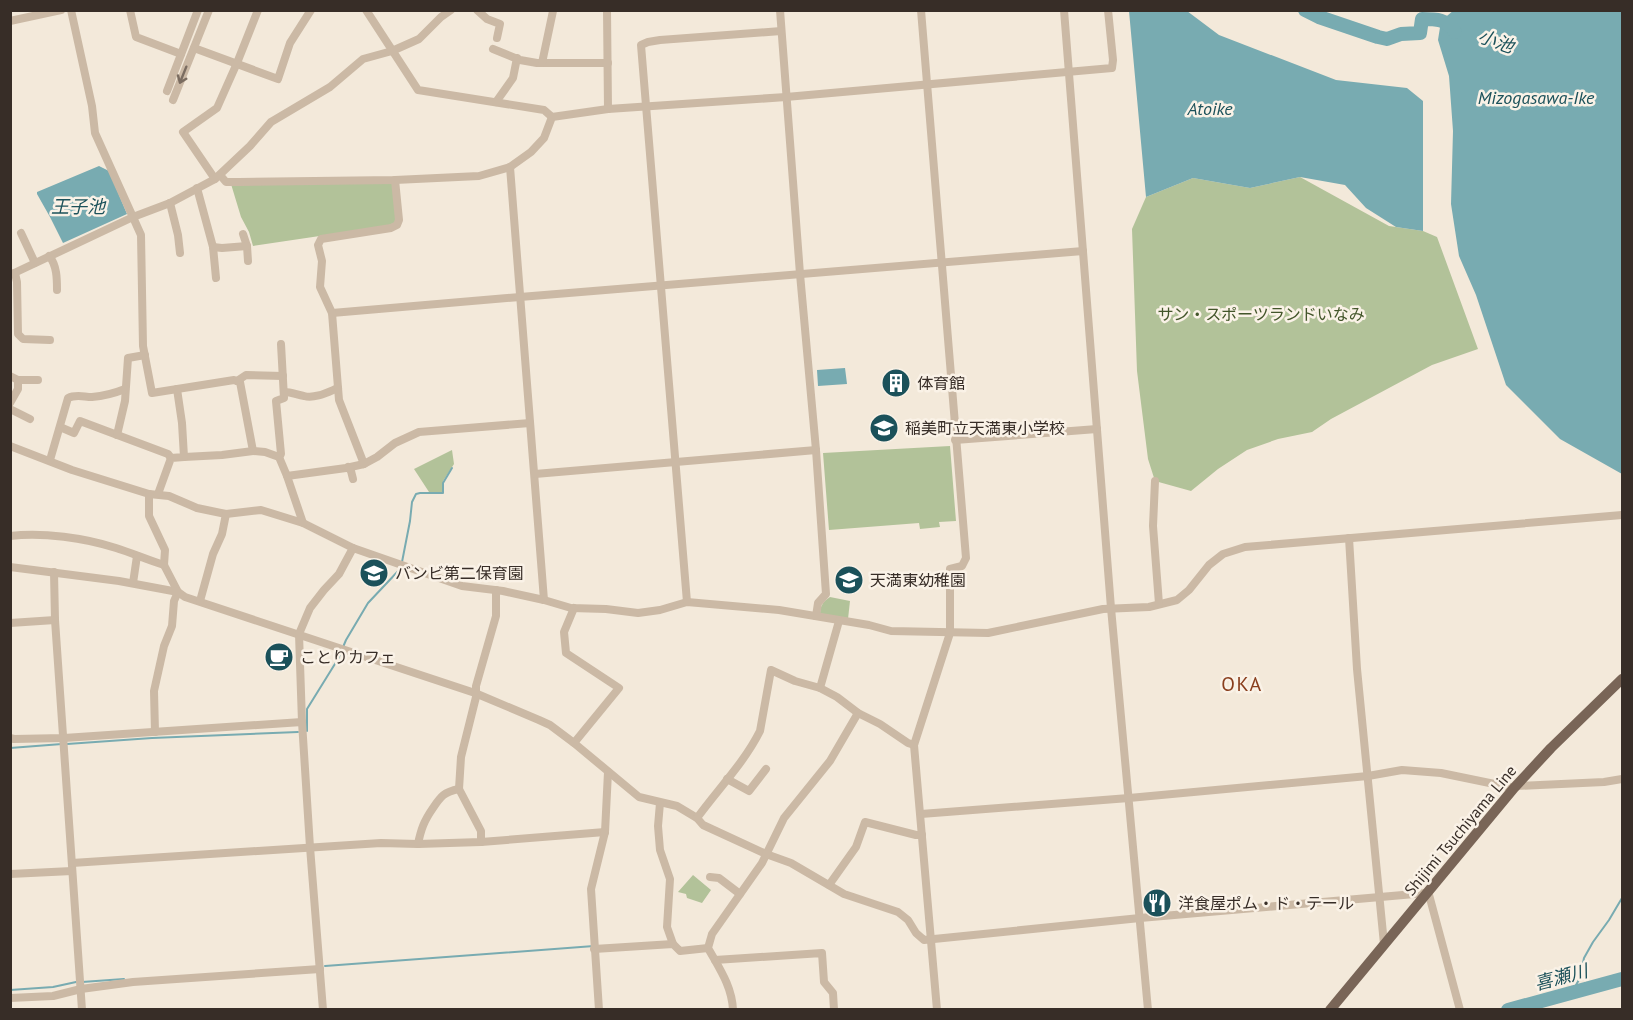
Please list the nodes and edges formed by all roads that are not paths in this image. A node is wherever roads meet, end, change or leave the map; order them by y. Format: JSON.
{"nodes":[{"id":1,"x":61,"y":10,"type":"edge"},
{"id":2,"x":71,"y":10,"type":"edge"},
{"id":3,"x":130,"y":10,"type":"edge"},
{"id":4,"x":198,"y":10,"type":"edge"},
{"id":5,"x":209,"y":10,"type":"edge"},
{"id":6,"x":258,"y":10,"type":"edge"},
{"id":7,"x":311,"y":10,"type":"edge"},
{"id":8,"x":366,"y":10,"type":"edge"},
{"id":9,"x":451,"y":10,"type":"edge"},
{"id":10,"x":477,"y":10,"type":"edge"},
{"id":11,"x":607,"y":10,"type":"edge"},
{"id":12,"x":780,"y":10,"type":"edge"},
{"id":13,"x":921,"y":10,"type":"edge"},
{"id":14,"x":1064,"y":10,"type":"edge"},
{"id":15,"x":1108,"y":10,"type":"edge"},
{"id":16,"x":553,"y":11,"type":"edge"},
{"id":17,"x":35,"y":13,"type":"edge"},
{"id":18,"x":22,"y":15,"type":"edge"},
{"id":19,"x":10,"y":21,"type":"edge"},
{"id":20,"x":781,"y":31,"type":"junction"},
{"id":21,"x":497,"y":38,"type":"dead end"},
{"id":22,"x":194,"y":48,"type":"junction"},
{"id":23,"x":493,"y":49,"type":"dead end"},
{"id":24,"x":392,"y":51,"type":"junction"},
{"id":25,"x":181,"y":54,"type":"junction"},
{"id":26,"x":517,"y":58,"type":"junction"},
{"id":27,"x":237,"y":63,"type":"junction"},
{"id":28,"x":542,"y":63,"type":"junction"},
{"id":29,"x":608,"y":63,"type":"junction"},
{"id":30,"x":1068,"y":73,"type":"junction"},
{"id":31,"x":927,"y":84,"type":"junction"},
{"id":32,"x":167,"y":91,"type":"dead end"},
{"id":33,"x":786,"y":96,"type":"junction"},
{"id":34,"x":173,"y":100,"type":"dead end"},
{"id":35,"x":496,"y":102,"type":"junction"},
{"id":36,"x":646,"y":107,"type":"junction"},
{"id":37,"x":608,"y":109,"type":"junction"},
{"id":38,"x":552,"y":117,"type":"junction"},
{"id":39,"x":510,"y":167,"type":"junction"},
{"id":40,"x":217,"y":177,"type":"junction"},
{"id":41,"x":395,"y":180,"type":"junction"},
{"id":42,"x":197,"y":188,"type":"junction"},
{"id":43,"x":170,"y":203,"type":"junction"},
{"id":44,"x":133,"y":217,"type":"junction"},
{"id":45,"x":21,"y":233,"type":"dead end"},
{"id":46,"x":243,"y":234,"type":"dead end"},
{"id":47,"x":247,"y":246,"type":"junction"},
{"id":48,"x":213,"y":247,"type":"junction"},
{"id":49,"x":1083,"y":252,"type":"junction"},
{"id":50,"x":180,"y":253,"type":"dead end"},
{"id":51,"x":49,"y":256,"type":"junction"},
{"id":52,"x":248,"y":261,"type":"dead end"},
{"id":53,"x":35,"y":263,"type":"junction"},
{"id":54,"x":942,"y":264,"type":"junction"},
{"id":55,"x":13,"y":274,"type":"edge"},
{"id":56,"x":800,"y":274,"type":"junction"},
{"id":57,"x":216,"y":278,"type":"dead end"},
{"id":58,"x":660,"y":286,"type":"junction"},
{"id":59,"x":57,"y":290,"type":"dead end"},
{"id":60,"x":520,"y":297,"type":"junction"},
{"id":61,"x":332,"y":313,"type":"junction"},
{"id":62,"x":45,"y":337,"type":"dead end"},
{"id":63,"x":281,"y":344,"type":"dead end"},
{"id":64,"x":145,"y":356,"type":"junction"},
{"id":65,"x":283,"y":376,"type":"junction"},
{"id":66,"x":14,"y":378,"type":"edge"},
{"id":67,"x":38,"y":380,"type":"dead end"},
{"id":68,"x":237,"y":381,"type":"junction"},
{"id":69,"x":338,"y":388,"type":"junction"},
{"id":70,"x":125,"y":389,"type":"junction"},
{"id":71,"x":177,"y":389,"type":"junction"},
{"id":72,"x":284,"y":392,"type":"junction"},
{"id":73,"x":10,"y":403,"type":"edge"},
{"id":74,"x":10,"y":409,"type":"edge"},
{"id":75,"x":30,"y":418,"type":"dead end"},
{"id":76,"x":530,"y":423,"type":"junction"},
{"id":77,"x":60,"y":427,"type":"junction"},
{"id":78,"x":1097,"y":429,"type":"junction"},
{"id":79,"x":117,"y":435,"type":"junction"},
{"id":80,"x":956,"y":440,"type":"junction"},
{"id":81,"x":10,"y":446,"type":"edge"},
{"id":82,"x":816,"y":450,"type":"junction"},
{"id":83,"x":254,"y":451,"type":"junction"},
{"id":84,"x":184,"y":457,"type":"junction"},
{"id":85,"x":279,"y":457,"type":"junction"},
{"id":86,"x":171,"y":458,"type":"junction"},
{"id":87,"x":50,"y":460,"type":"junction"},
{"id":88,"x":675,"y":462,"type":"junction"},
{"id":89,"x":364,"y":464,"type":"junction"},
{"id":90,"x":348,"y":467,"type":"junction"},
{"id":91,"x":535,"y":474,"type":"junction"},
{"id":92,"x":287,"y":476,"type":"junction"},
{"id":93,"x":353,"y":479,"type":"dead end"},
{"id":94,"x":1155,"y":481,"type":"dead end"},
{"id":95,"x":153,"y":494,"type":"junction"},
{"id":96,"x":226,"y":514,"type":"junction"},
{"id":97,"x":1623,"y":515,"type":"edge"},
{"id":98,"x":303,"y":523,"type":"junction"},
{"id":99,"x":10,"y":536,"type":"edge"},
{"id":100,"x":1349,"y":538,"type":"junction"},
{"id":101,"x":353,"y":548,"type":"junction"},
{"id":102,"x":137,"y":556,"type":"junction"},
{"id":103,"x":164,"y":565,"type":"junction"},
{"id":104,"x":10,"y":567,"type":"edge"},
{"id":105,"x":54,"y":572,"type":"junction"},
{"id":106,"x":132,"y":583,"type":"junction"},
{"id":107,"x":496,"y":590,"type":"junction"},
{"id":108,"x":178,"y":592,"type":"junction"},
{"id":109,"x":544,"y":600,"type":"junction"},
{"id":110,"x":200,"y":601,"type":"junction"},
{"id":111,"x":687,"y":602,"type":"junction"},
{"id":112,"x":1159,"y":604,"type":"junction"},
{"id":113,"x":574,"y":608,"type":"junction"},
{"id":114,"x":1112,"y":609,"type":"junction"},
{"id":115,"x":816,"y":616,"type":"junction"},
{"id":116,"x":56,"y":620,"type":"junction"},
{"id":117,"x":838,"y":621,"type":"junction"},
{"id":118,"x":10,"y":623,"type":"edge"},
{"id":119,"x":950,"y":633,"type":"junction"},
{"id":120,"x":299,"y":634,"type":"junction"},
{"id":121,"x":1623,"y":679,"type":"edge"},
{"id":122,"x":820,"y":688,"type":"junction"},
{"id":123,"x":475,"y":693,"type":"junction"},
{"id":124,"x":858,"y":713,"type":"junction"},
{"id":125,"x":302,"y":722,"type":"junction"},
{"id":126,"x":155,"y":732,"type":"junction"},
{"id":127,"x":10,"y":738,"type":"edge"},
{"id":128,"x":64,"y":738,"type":"junction"},
{"id":129,"x":574,"y":743,"type":"junction"},
{"id":130,"x":914,"y":745,"type":"junction"},
{"id":131,"x":766,"y":769,"type":"dead end"},
{"id":132,"x":608,"y":772,"type":"junction"},
{"id":133,"x":1368,"y":776,"type":"junction"},
{"id":134,"x":727,"y":779,"type":"junction"},
{"id":135,"x":1623,"y":779,"type":"edge"},
{"id":136,"x":1515,"y":787,"type":"junction"},
{"id":137,"x":459,"y":789,"type":"junction"},
{"id":138,"x":1129,"y":798,"type":"junction"},
{"id":139,"x":660,"y":803,"type":"junction"},
{"id":140,"x":921,"y":814,"type":"junction"},
{"id":141,"x":697,"y":818,"type":"junction"},
{"id":142,"x":605,"y":832,"type":"junction"},
{"id":143,"x":922,"y":835,"type":"junction"},
{"id":144,"x":481,"y":842,"type":"junction"},
{"id":145,"x":418,"y":844,"type":"junction"},
{"id":146,"x":310,"y":847,"type":"junction"},
{"id":147,"x":766,"y":854,"type":"junction"},
{"id":148,"x":72,"y":867,"type":"junction"},
{"id":149,"x":10,"y":874,"type":"edge"},
{"id":150,"x":710,"y":877,"type":"dead end"},
{"id":151,"x":829,"y":885,"type":"junction"},
{"id":152,"x":1427,"y":892,"type":"junction"},
{"id":153,"x":740,"y":894,"type":"junction"},
{"id":154,"x":1380,"y":897,"type":"junction"},
{"id":155,"x":1140,"y":918,"type":"junction"},
{"id":156,"x":932,"y":939,"type":"junction"},
{"id":157,"x":673,"y":944,"type":"junction"},
{"id":158,"x":1384,"y":944,"type":"junction"},
{"id":159,"x":708,"y":948,"type":"junction"},
{"id":160,"x":594,"y":949,"type":"junction"},
{"id":161,"x":715,"y":960,"type":"junction"},
{"id":162,"x":320,"y":969,"type":"junction"},
{"id":163,"x":81,"y":989,"type":"junction"},
{"id":164,"x":10,"y":998,"type":"edge"},
{"id":165,"x":82,"y":1010,"type":"edge"},
{"id":166,"x":323,"y":1010,"type":"edge"},
{"id":167,"x":599,"y":1010,"type":"edge"},
{"id":168,"x":733,"y":1010,"type":"edge"},
{"id":169,"x":834,"y":1010,"type":"edge"},
{"id":170,"x":937,"y":1010,"type":"edge"},
{"id":171,"x":1148,"y":1010,"type":"edge"},
{"id":172,"x":1330,"y":1010,"type":"edge"},
{"id":173,"x":1460,"y":1010,"type":"edge"}],
"edges":[{"from":1,"to":17,"type":"street"},
{"from":2,"to":44,"type":"street"},
{"from":3,"to":25,"type":"street"},
{"from":4,"to":25,"type":"street"},
{"from":5,"to":22,"type":"street"},
{"from":6,"to":27,"type":"street"},
{"from":7,"to":27,"type":"street"},
{"from":8,"to":24,"type":"street"},
{"from":9,"to":24,"type":"street"},
{"from":10,"to":21,"type":"street"},
{"from":11,"to":29,"type":"street"},
{"from":12,"to":20,"type":"street"},
{"from":13,"to":31,"type":"street"},
{"from":14,"to":30,"type":"street"},
{"from":15,"to":30,"type":"street"},
{"from":16,"to":28,"type":"street"},
{"from":17,"to":18,"type":"street"},
{"from":18,"to":19,"type":"street"},
{"from":20,"to":33,"type":"street"},
{"from":20,"to":36,"type":"street"},
{"from":22,"to":27,"type":"street"},
{"from":22,"to":34,"type":"street","one_way":true},
{"from":23,"to":26,"type":"street"},
{"from":24,"to":35,"type":"street"},
{"from":24,"to":40,"type":"street"},
{"from":25,"to":32,"type":"street"},
{"from":26,"to":28,"type":"street"},
{"from":26,"to":35,"type":"street"},
{"from":27,"to":40,"type":"street"},
{"from":28,"to":29,"type":"street"},
{"from":29,"to":37,"type":"street"},
{"from":30,"to":31,"type":"street"},
{"from":30,"to":49,"type":"street"},
{"from":31,"to":33,"type":"street"},
{"from":31,"to":54,"type":"street"},
{"from":33,"to":36,"type":"street"},
{"from":33,"to":56,"type":"street"},
{"from":35,"to":38,"type":"street"},
{"from":36,"to":37,"type":"street"},
{"from":36,"to":58,"type":"street"},
{"from":37,"to":38,"type":"street"},
{"from":38,"to":39,"type":"street"},
{"from":39,"to":41,"type":"street"},
{"from":39,"to":60,"type":"street"},
{"from":40,"to":41,"type":"street"},
{"from":40,"to":42,"type":"street"},
{"from":41,"to":61,"type":"street"},
{"from":42,"to":43,"type":"street"},
{"from":42,"to":48,"type":"street"},
{"from":43,"to":44,"type":"street"},
{"from":43,"to":50,"type":"street"},
{"from":44,"to":51,"type":"street"},
{"from":44,"to":64,"type":"street"},
{"from":45,"to":53,"type":"street"},
{"from":46,"to":47,"type":"street"},
{"from":47,"to":48,"type":"street"},
{"from":47,"to":52,"type":"street"},
{"from":48,"to":57,"type":"street"},
{"from":49,"to":54,"type":"street"},
{"from":49,"to":78,"type":"street"},
{"from":51,"to":53,"type":"street"},
{"from":51,"to":59,"type":"street"},
{"from":53,"to":55,"type":"street"},
{"from":54,"to":56,"type":"street"},
{"from":54,"to":80,"type":"street"},
{"from":55,"to":62,"type":"street"},
{"from":56,"to":58,"type":"street"},
{"from":56,"to":82,"type":"street"},
{"from":58,"to":60,"type":"street"},
{"from":58,"to":88,"type":"street"},
{"from":60,"to":61,"type":"street"},
{"from":60,"to":76,"type":"street"},
{"from":61,"to":69,"type":"street"},
{"from":63,"to":65,"type":"street"},
{"from":64,"to":70,"type":"street"},
{"from":64,"to":71,"type":"street"},
{"from":65,"to":68,"type":"street"},
{"from":65,"to":72,"type":"street"},
{"from":66,"to":67,"type":"street"},
{"from":66,"to":73,"type":"street"},
{"from":68,"to":71,"type":"street"},
{"from":68,"to":83,"type":"street"},
{"from":69,"to":72,"type":"street"},
{"from":69,"to":89,"type":"street"},
{"from":70,"to":77,"type":"street"},
{"from":70,"to":79,"type":"street"},
{"from":71,"to":84,"type":"street"},
{"from":72,"to":85,"type":"street"},
{"from":74,"to":75,"type":"street"},
{"from":76,"to":89,"type":"street"},
{"from":76,"to":91,"type":"street"},
{"from":77,"to":79,"type":"street"},
{"from":77,"to":87,"type":"street"},
{"from":78,"to":80,"type":"street"},
{"from":78,"to":114,"type":"street"},
{"from":79,"to":86,"type":"street"},
{"from":80,"to":119,"type":"street"},
{"from":81,"to":87,"type":"street"},
{"from":82,"to":88,"type":"street"},
{"from":82,"to":115,"type":"street"},
{"from":83,"to":84,"type":"street"},
{"from":83,"to":85,"type":"street"},
{"from":84,"to":86,"type":"street"},
{"from":85,"to":92,"type":"street"},
{"from":86,"to":95,"type":"street"},
{"from":87,"to":95,"type":"street"},
{"from":88,"to":91,"type":"street"},
{"from":88,"to":111,"type":"street"},
{"from":89,"to":90,"type":"street"},
{"from":90,"to":92,"type":"street"},
{"from":90,"to":93,"type":"street"},
{"from":91,"to":109,"type":"street"},
{"from":92,"to":98,"type":"street"},
{"from":94,"to":112,"type":"street"},
{"from":95,"to":96,"type":"street"},
{"from":95,"to":103,"type":"street"},
{"from":96,"to":98,"type":"street"},
{"from":96,"to":110,"type":"street"},
{"from":97,"to":100,"type":"street"},
{"from":98,"to":101,"type":"street"},
{"from":99,"to":102,"type":"street"},
{"from":100,"to":112,"type":"street"},
{"from":100,"to":133,"type":"street"},
{"from":101,"to":107,"type":"street"},
{"from":101,"to":120,"type":"street"},
{"from":102,"to":103,"type":"street"},
{"from":102,"to":106,"type":"street"},
{"from":103,"to":108,"type":"street"},
{"from":104,"to":105,"type":"street"},
{"from":105,"to":106,"type":"street"},
{"from":105,"to":116,"type":"street"},
{"from":106,"to":108,"type":"street"},
{"from":107,"to":109,"type":"street"},
{"from":107,"to":123,"type":"street"},
{"from":108,"to":110,"type":"street"},
{"from":108,"to":126,"type":"street"},
{"from":109,"to":113,"type":"street"},
{"from":110,"to":120,"type":"street"},
{"from":111,"to":113,"type":"street"},
{"from":111,"to":115,"type":"street"},
{"from":112,"to":114,"type":"street"},
{"from":113,"to":129,"type":"street"},
{"from":114,"to":119,"type":"street"},
{"from":114,"to":138,"type":"street"},
{"from":115,"to":117,"type":"street"},
{"from":116,"to":118,"type":"street"},
{"from":116,"to":128,"type":"street"},
{"from":117,"to":119,"type":"street"},
{"from":117,"to":122,"type":"street"},
{"from":119,"to":130,"type":"street"},
{"from":120,"to":123,"type":"street"},
{"from":120,"to":125,"type":"street"},
{"from":121,"to":136,"type":"main road","name":"Shijimi Tsuchiyama Line"},
{"from":122,"to":124,"type":"street"},
{"from":122,"to":134,"type":"street"},
{"from":123,"to":129,"type":"street"},
{"from":123,"to":137,"type":"street"},
{"from":124,"to":130,"type":"street"},
{"from":124,"to":147,"type":"street"},
{"from":125,"to":126,"type":"street"},
{"from":125,"to":146,"type":"street"},
{"from":126,"to":128,"type":"street"},
{"from":127,"to":128,"type":"street"},
{"from":128,"to":148,"type":"street"},
{"from":129,"to":132,"type":"street"},
{"from":130,"to":140,"type":"street"},
{"from":131,"to":134,"type":"street"},
{"from":132,"to":139,"type":"street"},
{"from":132,"to":142,"type":"street"},
{"from":133,"to":136,"type":"street"},
{"from":133,"to":138,"type":"street"},
{"from":133,"to":154,"type":"street"},
{"from":134,"to":141,"type":"street"},
{"from":135,"to":136,"type":"street"},
{"from":136,"to":152,"type":"main road","name":"Shijimi Tsuchiyama Line"},
{"from":137,"to":144,"type":"street"},
{"from":137,"to":145,"type":"street"},
{"from":138,"to":140,"type":"street"},
{"from":138,"to":155,"type":"street"},
{"from":139,"to":141,"type":"street"},
{"from":139,"to":157,"type":"street"},
{"from":140,"to":143,"type":"street"},
{"from":141,"to":147,"type":"street"},
{"from":142,"to":144,"type":"street"},
{"from":142,"to":160,"type":"street"},
{"from":143,"to":151,"type":"street"},
{"from":143,"to":156,"type":"street"},
{"from":144,"to":145,"type":"street"},
{"from":145,"to":146,"type":"street"},
{"from":146,"to":148,"type":"street"},
{"from":146,"to":162,"type":"street"},
{"from":147,"to":151,"type":"street"},
{"from":147,"to":153,"type":"street"},
{"from":148,"to":149,"type":"street"},
{"from":148,"to":163,"type":"street"},
{"from":150,"to":153,"type":"street"},
{"from":151,"to":156,"type":"street"},
{"from":152,"to":154,"type":"street"},
{"from":152,"to":158,"type":"main road","name":"Shijimi Tsuchiyama Line"},
{"from":152,"to":173,"type":"street"},
{"from":153,"to":159,"type":"street"},
{"from":154,"to":155,"type":"street"},
{"from":154,"to":158,"type":"street"},
{"from":155,"to":156,"type":"street"},
{"from":155,"to":171,"type":"street"},
{"from":156,"to":170,"type":"street"},
{"from":157,"to":159,"type":"street"},
{"from":157,"to":160,"type":"street"},
{"from":158,"to":172,"type":"main road","name":"Shijimi Tsuchiyama Line"},
{"from":159,"to":161,"type":"street"},
{"from":160,"to":167,"type":"street"},
{"from":161,"to":168,"type":"street"},
{"from":161,"to":169,"type":"street"},
{"from":162,"to":163,"type":"street"},
{"from":162,"to":166,"type":"street"},
{"from":163,"to":164,"type":"street"},
{"from":163,"to":165,"type":"street"}]}
